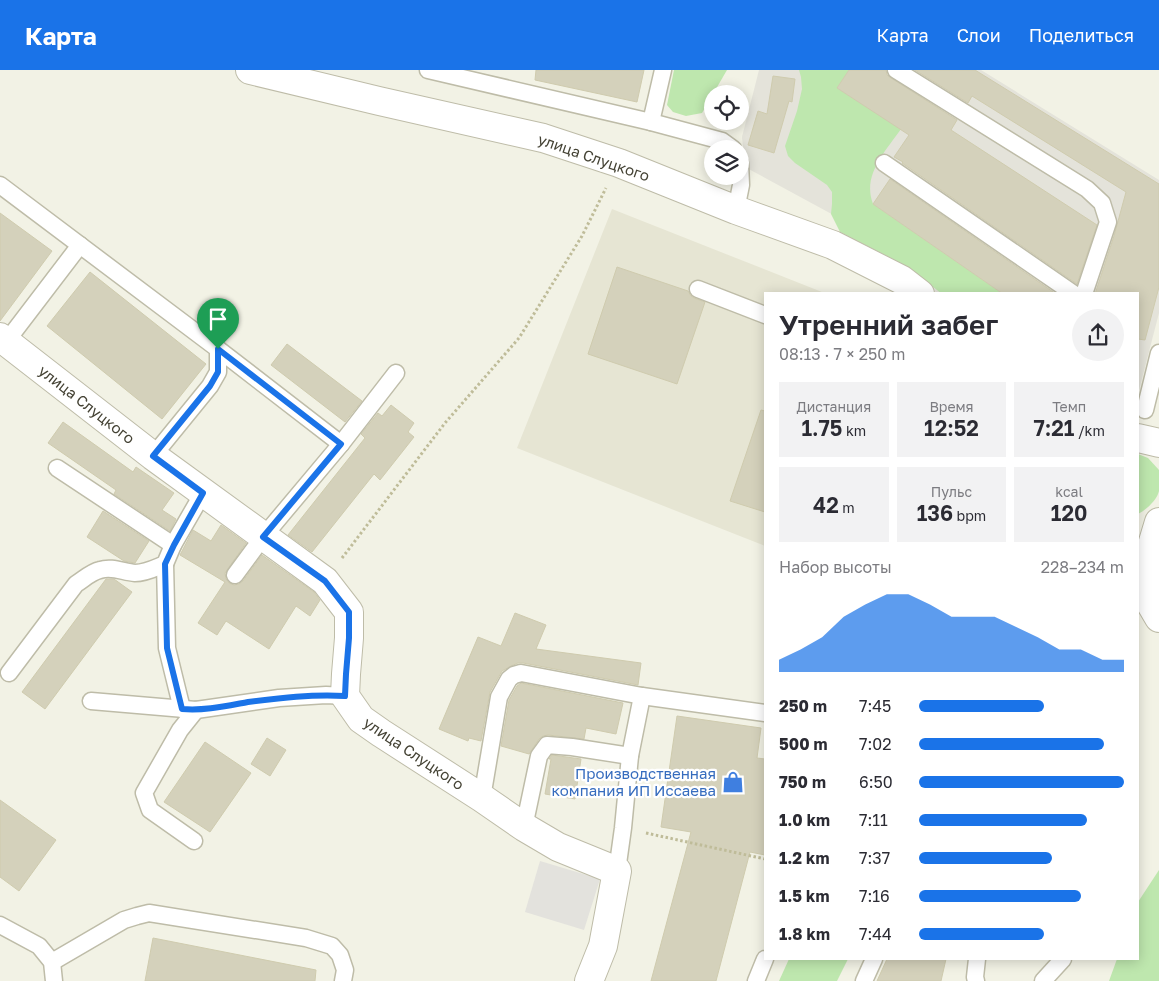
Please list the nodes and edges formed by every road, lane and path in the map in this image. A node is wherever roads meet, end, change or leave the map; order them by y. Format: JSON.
{"nodes":[{"id":1,"x":250,"y":70,"type":"edge"},
{"id":2,"x":663,"y":70,"type":"edge"},
{"id":3,"x":896,"y":70,"type":"edge"},
{"id":4,"x":434,"y":71,"type":"edge"},
{"id":5,"x":651,"y":122,"type":"junction"},
{"id":6,"x":718,"y":140,"type":"edge"},
{"id":7,"x":619,"y":163,"type":"junction"},
{"id":8,"x":884,"y":163,"type":"dead end"},
{"id":9,"x":0,"y":185,"type":"edge"},
{"id":10,"x":741,"y":185,"type":"edge"},
{"id":11,"x":736,"y":210,"type":"junction"},
{"id":12,"x":80,"y":245,"type":"junction"},
{"id":13,"x":698,"y":289,"type":"dead end"},
{"id":14,"x":917,"y":292,"type":"edge"},
{"id":15,"x":1071,"y":292,"type":"edge"},
{"id":16,"x":1085,"y":292,"type":"edge"},
{"id":17,"x":764,"y":314,"type":"edge"},
{"id":18,"x":3,"y":339,"type":"edge"},
{"id":19,"x":218,"y":349,"type":"junction"},
{"id":20,"x":1159,"y":353,"type":"edge"},
{"id":21,"x":396,"y":372,"type":"dead end"},
{"id":22,"x":1156,"y":378,"type":"edge"},
{"id":23,"x":1145,"y":410,"type":"dead end"},
{"id":24,"x":1139,"y":438,"type":"edge"},
{"id":25,"x":1159,"y":443,"type":"edge"},
{"id":26,"x":341,"y":444,"type":"junction"},
{"id":27,"x":153,"y":456,"type":"junction"},
{"id":28,"x":56,"y":468,"type":"dead end"},
{"id":29,"x":203,"y":493,"type":"junction"},
{"id":30,"x":1159,"y":522,"type":"edge"},
{"id":31,"x":263,"y":537,"type":"junction"},
{"id":32,"x":174,"y":545,"type":"junction"},
{"id":33,"x":1142,"y":563,"type":"edge"},
{"id":34,"x":165,"y":564,"type":"junction"},
{"id":35,"x":235,"y":575,"type":"dead end"},
{"id":36,"x":325,"y":581,"type":"junction"},
{"id":37,"x":1159,"y":618,"type":"edge"},
{"id":38,"x":9,"y":673,"type":"dead end"},
{"id":39,"x":345,"y":696,"type":"junction"},
{"id":40,"x":642,"y":696,"type":"junction"},
{"id":41,"x":91,"y":701,"type":"dead end"},
{"id":42,"x":189,"y":710,"type":"junction"},
{"id":43,"x":764,"y":713,"type":"edge"},
{"id":44,"x":630,"y":756,"type":"junction"},
{"id":45,"x":482,"y":798,"type":"junction"},
{"id":46,"x":524,"y":827,"type":"junction"},
{"id":47,"x":623,"y":828,"type":"junction"},
{"id":48,"x":194,"y":841,"type":"dead end"},
{"id":49,"x":764,"y":859,"type":"edge"},
{"id":50,"x":617,"y":871,"type":"junction"},
{"id":51,"x":0,"y":925,"type":"edge"},
{"id":52,"x":765,"y":960,"type":"edge"},
{"id":53,"x":874,"y":960,"type":"edge"},
{"id":54,"x":977,"y":960,"type":"edge"},
{"id":55,"x":1062,"y":960,"type":"edge"},
{"id":56,"x":52,"y":962,"type":"junction"},
{"id":57,"x":54,"y":981,"type":"edge"},
{"id":58,"x":343,"y":981,"type":"edge"},
{"id":59,"x":589,"y":981,"type":"edge"},
{"id":60,"x":756,"y":981,"type":"edge"},
{"id":61,"x":864,"y":981,"type":"edge"},
{"id":62,"x":976,"y":981,"type":"edge"},
{"id":63,"x":1043,"y":981,"type":"edge"}],
"edges":[{"from":1,"to":7,"type":"street","name":"улица Слуцкого"},
{"from":2,"to":5,"type":"lane"},
{"from":3,"to":16,"type":"lane"},
{"from":4,"to":5,"type":"lane"},
{"from":5,"to":6,"type":"lane"},
{"from":7,"to":11,"type":"street","name":"улица Слуцкого"},
{"from":7,"to":36,"type":"path"},
{"from":8,"to":15,"type":"lane"},
{"from":9,"to":12,"type":"lane"},
{"from":10,"to":11,"type":"lane"},
{"from":11,"to":14,"type":"street","name":"улица Слуцкого"},
{"from":12,"to":18,"type":"lane"},
{"from":12,"to":19,"type":"lane"},
{"from":13,"to":17,"type":"lane"},
{"from":18,"to":27,"type":"street","name":"улица Слуцкого"},
{"from":19,"to":26,"type":"lane"},
{"from":19,"to":27,"type":"lane"},
{"from":20,"to":22,"type":"lane"},
{"from":21,"to":26,"type":"lane"},
{"from":22,"to":23,"type":"lane"},
{"from":24,"to":25,"type":"street"},
{"from":26,"to":31,"type":"lane"},
{"from":27,"to":29,"type":"street","name":"улица Слуцкого"},
{"from":28,"to":32,"type":"lane"},
{"from":29,"to":31,"type":"street","name":"улица Слуцкого"},
{"from":29,"to":32,"type":"lane"},
{"from":30,"to":33,"type":"street"},
{"from":31,"to":35,"type":"lane"},
{"from":31,"to":36,"type":"street","name":"улица Слуцкого"},
{"from":32,"to":34,"type":"lane"},
{"from":33,"to":37,"type":"street"},
{"from":34,"to":38,"type":"lane"},
{"from":34,"to":42,"type":"lane"},
{"from":36,"to":39,"type":"street","name":"улица Слуцкого"},
{"from":39,"to":42,"type":"lane"},
{"from":39,"to":45,"type":"street","name":"улица Слуцкого"},
{"from":40,"to":43,"type":"lane"},
{"from":40,"to":44,"type":"lane"},
{"from":40,"to":45,"type":"lane"},
{"from":41,"to":42,"type":"lane"},
{"from":42,"to":48,"type":"lane"},
{"from":44,"to":46,"type":"lane"},
{"from":44,"to":47,"type":"lane"},
{"from":45,"to":46,"type":"street","name":"улица Слуцкого"},
{"from":46,"to":50,"type":"street","name":"улица Слуцкого"},
{"from":47,"to":49,"type":"path"},
{"from":47,"to":50,"type":"lane"},
{"from":50,"to":59,"type":"street"},
{"from":51,"to":56,"type":"lane"},
{"from":52,"to":60,"type":"lane"},
{"from":53,"to":61,"type":"lane"},
{"from":54,"to":62,"type":"lane"},
{"from":55,"to":63,"type":"lane"},
{"from":56,"to":57,"type":"lane"},
{"from":56,"to":58,"type":"lane"}]}
